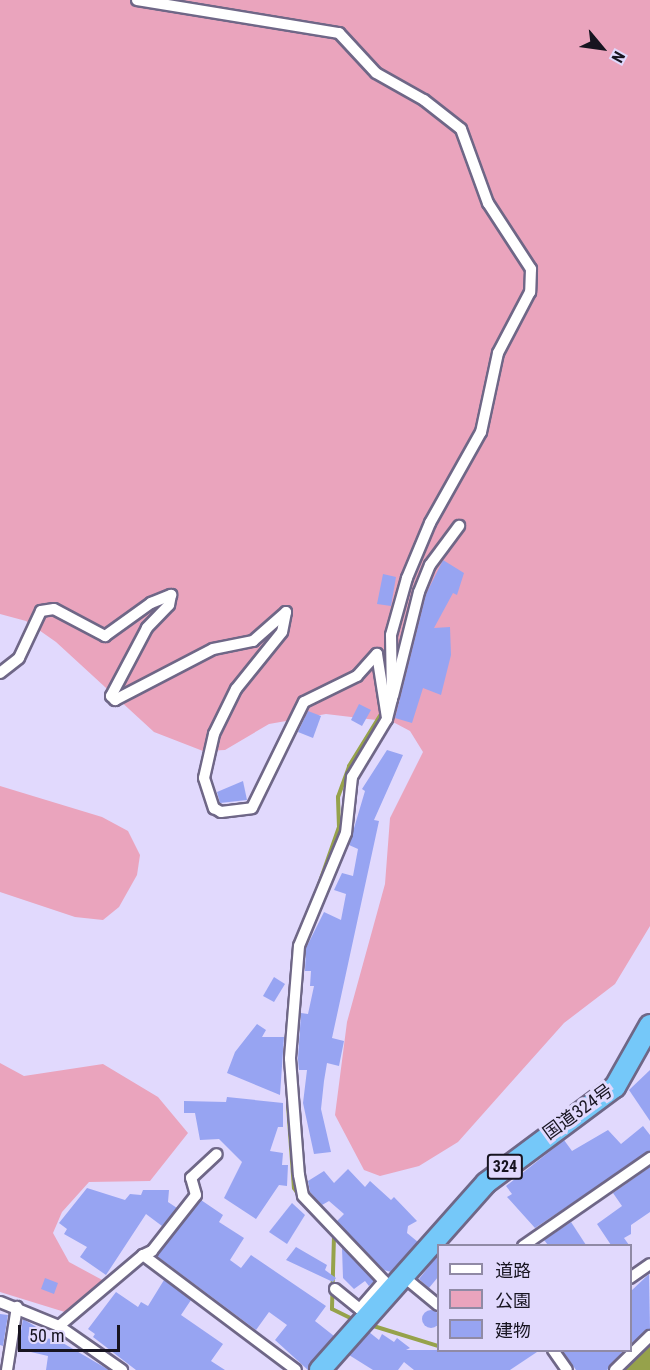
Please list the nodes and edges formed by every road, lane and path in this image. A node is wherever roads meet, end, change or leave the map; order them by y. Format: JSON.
{"nodes":[{"id":1,"x":137,"y":0,"type":"edge"},
{"id":2,"x":459,"y":525,"type":"dead end"},
{"id":3,"x":0,"y":673,"type":"edge"},
{"id":4,"x":392,"y":699,"type":"junction"},
{"id":5,"x":387,"y":718,"type":"junction"},
{"id":6,"x":648,"y":1035,"type":"edge"},
{"id":7,"x":217,"y":1154,"type":"dead end"},
{"id":8,"x":650,"y":1158,"type":"edge"},
{"id":9,"x":524,"y":1244,"type":"edge"},
{"id":10,"x":143,"y":1255,"type":"junction"},
{"id":11,"x":650,"y":1264,"type":"edge"},
{"id":12,"x":404,"y":1277,"type":"junction"},
{"id":13,"x":632,"y":1277,"type":"edge"},
{"id":14,"x":335,"y":1289,"type":"dead end"},
{"id":15,"x":0,"y":1302,"type":"edge"},
{"id":16,"x":437,"y":1304,"type":"edge"},
{"id":17,"x":17,"y":1307,"type":"junction"},
{"id":18,"x":364,"y":1318,"type":"junction"},
{"id":19,"x":59,"y":1326,"type":"junction"},
{"id":20,"x":650,"y":1336,"type":"edge"},
{"id":21,"x":554,"y":1352,"type":"edge"},
{"id":22,"x":8,"y":1370,"type":"edge"},
{"id":23,"x":122,"y":1370,"type":"edge"},
{"id":24,"x":296,"y":1370,"type":"edge"},
{"id":25,"x":320,"y":1370,"type":"edge"},
{"id":26,"x":567,"y":1370,"type":"edge"},
{"id":27,"x":615,"y":1370,"type":"edge"}],
"edges":[{"from":1,"to":4,"type":"street"},
{"from":2,"to":4,"type":"street"},
{"from":3,"to":5,"type":"street"},
{"from":4,"to":5,"type":"street"},
{"from":5,"to":18,"type":"street"},
{"from":6,"to":12,"type":"highway","name":"国道324号","number":"324"},
{"from":7,"to":10,"type":"street"},
{"from":8,"to":9,"type":"street"},
{"from":10,"to":19,"type":"street"},
{"from":10,"to":24,"type":"street"},
{"from":11,"to":13,"type":"street"},
{"from":12,"to":16,"type":"street"},
{"from":12,"to":18,"type":"highway","name":"国道324号","number":"324"},
{"from":14,"to":18,"type":"street"},
{"from":15,"to":17,"type":"street"},
{"from":17,"to":19,"type":"street"},
{"from":17,"to":22,"type":"street"},
{"from":18,"to":25,"type":"highway","name":"国道324号","number":"324"},
{"from":19,"to":23,"type":"street"},
{"from":20,"to":27,"type":"street"},
{"from":21,"to":26,"type":"street"}]}
